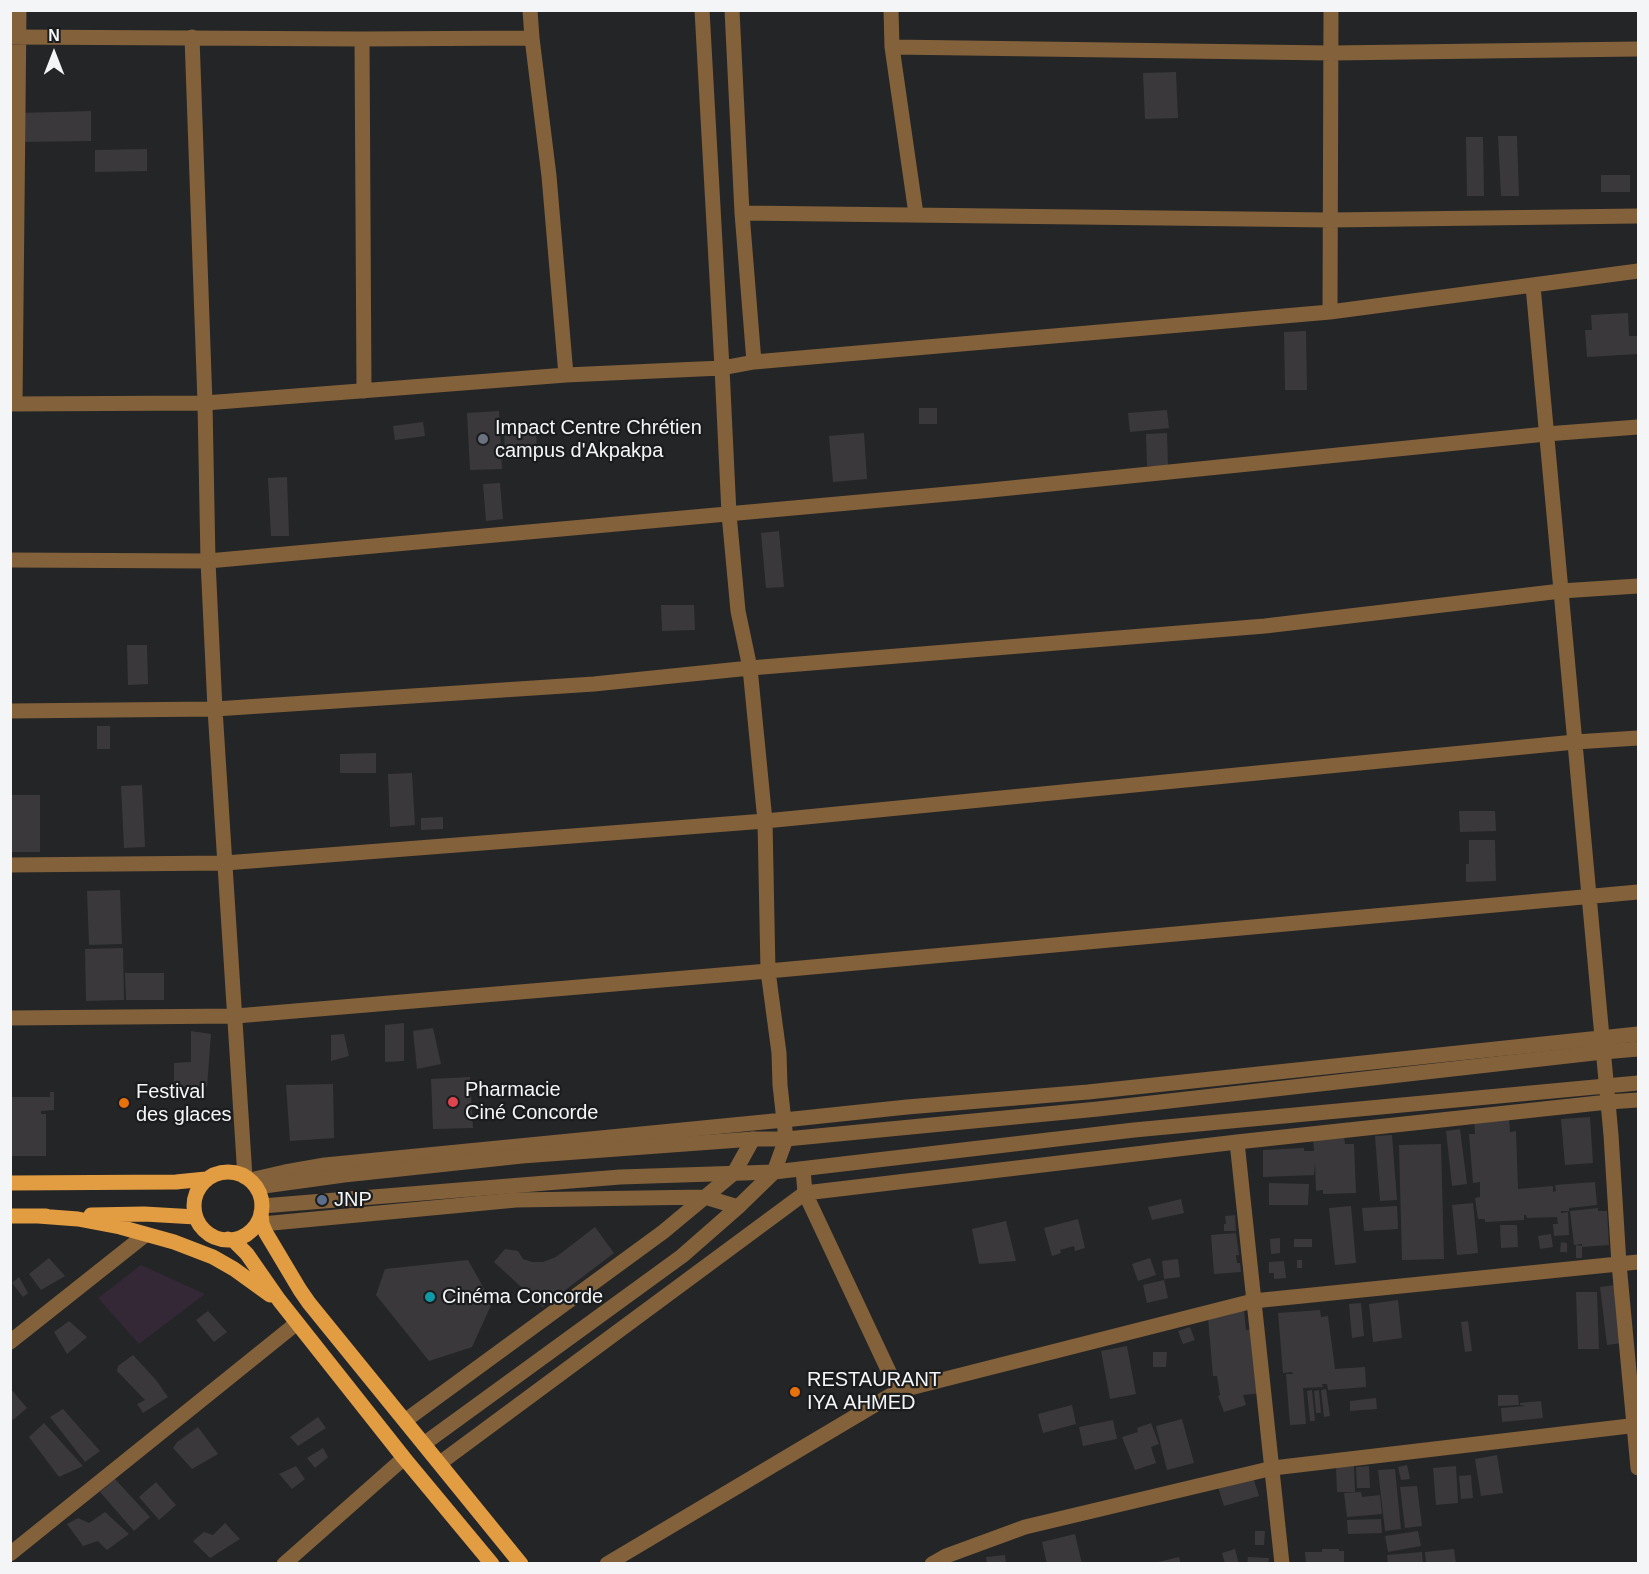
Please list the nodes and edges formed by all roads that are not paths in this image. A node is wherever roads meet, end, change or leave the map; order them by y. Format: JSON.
{"nodes":[{"id":1,"x":19,"y":10,"type":"edge"},
{"id":2,"x":530,"y":10,"type":"edge"},
{"id":3,"x":702,"y":10,"type":"edge"},
{"id":4,"x":732,"y":10,"type":"edge"},
{"id":5,"x":891,"y":10,"type":"edge"},
{"id":6,"x":1331,"y":10,"type":"edge"},
{"id":7,"x":14,"y":37,"type":"edge"},
{"id":8,"x":192,"y":38,"type":"junction"},
{"id":9,"x":531,"y":38,"type":"junction"},
{"id":10,"x":362,"y":39,"type":"junction"},
{"id":11,"x":892,"y":47,"type":"junction"},
{"id":12,"x":1638,"y":49,"type":"edge"},
{"id":13,"x":1331,"y":53,"type":"junction"},
{"id":14,"x":742,"y":213,"type":"junction"},
{"id":15,"x":916,"y":214,"type":"junction"},
{"id":16,"x":1638,"y":216,"type":"edge"},
{"id":17,"x":1330,"y":220,"type":"junction"},
{"id":18,"x":1638,"y":271,"type":"edge"},
{"id":19,"x":1533,"y":286,"type":"junction"},
{"id":20,"x":1330,"y":312,"type":"junction"},
{"id":21,"x":754,"y":362,"type":"junction"},
{"id":22,"x":722,"y":368,"type":"junction"},
{"id":23,"x":566,"y":375,"type":"junction"},
{"id":24,"x":364,"y":391,"type":"junction"},
{"id":25,"x":205,"y":403,"type":"junction"},
{"id":26,"x":13,"y":404,"type":"edge"},
{"id":27,"x":1638,"y":427,"type":"edge"},
{"id":28,"x":1546,"y":434,"type":"junction"},
{"id":29,"x":729,"y":514,"type":"junction"},
{"id":30,"x":10,"y":560,"type":"edge"},
{"id":31,"x":208,"y":561,"type":"junction"},
{"id":32,"x":1638,"y":586,"type":"edge"},
{"id":33,"x":1561,"y":591,"type":"junction"},
{"id":34,"x":750,"y":668,"type":"junction"},
{"id":35,"x":215,"y":709,"type":"junction"},
{"id":36,"x":10,"y":711,"type":"edge"},
{"id":37,"x":1638,"y":738,"type":"edge"},
{"id":38,"x":1575,"y":742,"type":"junction"},
{"id":39,"x":765,"y":821,"type":"junction"},
{"id":40,"x":225,"y":863,"type":"junction"},
{"id":41,"x":10,"y":865,"type":"edge"},
{"id":42,"x":1638,"y":892,"type":"edge"},
{"id":43,"x":1589,"y":896,"type":"junction"},
{"id":44,"x":768,"y":971,"type":"junction"},
{"id":45,"x":236,"y":1016,"type":"junction"},
{"id":46,"x":10,"y":1018,"type":"edge"},
{"id":47,"x":1638,"y":1034,"type":"edge"},
{"id":48,"x":1603,"y":1044,"type":"junction"},
{"id":49,"x":1638,"y":1049,"type":"edge"},
{"id":50,"x":1638,"y":1083,"type":"edge"},
{"id":51,"x":1606,"y":1085,"type":"junction"},
{"id":52,"x":1638,"y":1100,"type":"edge"},
{"id":53,"x":1608,"y":1102,"type":"junction"},
{"id":54,"x":784,"y":1120,"type":"junction"},
{"id":55,"x":753,"y":1139,"type":"junction"},
{"id":56,"x":786,"y":1139,"type":"junction"},
{"id":57,"x":1237,"y":1142,"type":"junction"},
{"id":58,"x":802,"y":1169,"type":"junction"},
{"id":59,"x":774,"y":1172,"type":"junction"},
{"id":60,"x":734,"y":1173,"type":"junction"},
{"id":61,"x":206,"y":1179,"type":"junction"},
{"id":62,"x":251,"y":1182,"type":"junction"},
{"id":63,"x":10,"y":1183,"type":"edge"},
{"id":64,"x":805,"y":1193,"type":"junction"},
{"id":65,"x":705,"y":1197,"type":"junction"},
{"id":66,"x":738,"y":1207,"type":"junction"},
{"id":67,"x":261,"y":1214,"type":"junction"},
{"id":68,"x":10,"y":1216,"type":"edge"},
{"id":69,"x":38,"y":1216,"type":"junction"},
{"id":70,"x":196,"y":1217,"type":"junction"},
{"id":71,"x":145,"y":1235,"type":"junction"},
{"id":72,"x":228,"y":1239,"type":"junction"},
{"id":73,"x":1638,"y":1262,"type":"edge"},
{"id":74,"x":1619,"y":1264,"type":"junction"},
{"id":75,"x":279,"y":1300,"type":"junction"},
{"id":76,"x":1253,"y":1301,"type":"junction"},
{"id":77,"x":297,"y":1323,"type":"junction"},
{"id":78,"x":10,"y":1342,"type":"edge"},
{"id":79,"x":898,"y":1391,"type":"junction"},
{"id":80,"x":406,"y":1420,"type":"junction"},
{"id":81,"x":1636,"y":1426,"type":"edge"},
{"id":82,"x":425,"y":1443,"type":"junction"},
{"id":83,"x":404,"y":1458,"type":"junction"},
{"id":84,"x":441,"y":1463,"type":"junction"},
{"id":85,"x":1273,"y":1468,"type":"junction"},
{"id":86,"x":1638,"y":1468,"type":"edge"},
{"id":87,"x":10,"y":1554,"type":"edge"},
{"id":88,"x":284,"y":1563,"type":"edge"},
{"id":89,"x":492,"y":1563,"type":"edge"},
{"id":90,"x":521,"y":1563,"type":"edge"},
{"id":91,"x":607,"y":1563,"type":"edge"},
{"id":92,"x":932,"y":1563,"type":"edge"},
{"id":93,"x":1282,"y":1563,"type":"edge"}],
"edges":[{"from":1,"to":7,"type":"street"},
{"from":2,"to":9,"type":"street"},
{"from":3,"to":22,"type":"street"},
{"from":4,"to":14,"type":"street"},
{"from":5,"to":11,"type":"street"},
{"from":6,"to":13,"type":"street"},
{"from":7,"to":8,"type":"street"},
{"from":7,"to":26,"type":"street"},
{"from":8,"to":10,"type":"street"},
{"from":8,"to":25,"type":"street"},
{"from":9,"to":10,"type":"street"},
{"from":9,"to":23,"type":"street"},
{"from":10,"to":24,"type":"street"},
{"from":11,"to":13,"type":"street"},
{"from":11,"to":15,"type":"street"},
{"from":12,"to":13,"type":"street"},
{"from":13,"to":17,"type":"street"},
{"from":14,"to":15,"type":"street"},
{"from":14,"to":21,"type":"street"},
{"from":15,"to":17,"type":"street"},
{"from":16,"to":17,"type":"street"},
{"from":17,"to":20,"type":"street"},
{"from":18,"to":19,"type":"street"},
{"from":19,"to":20,"type":"street"},
{"from":19,"to":28,"type":"street"},
{"from":20,"to":21,"type":"street"},
{"from":21,"to":22,"type":"street"},
{"from":22,"to":23,"type":"street"},
{"from":22,"to":29,"type":"street"},
{"from":23,"to":24,"type":"street"},
{"from":24,"to":25,"type":"street"},
{"from":25,"to":26,"type":"street"},
{"from":25,"to":31,"type":"street"},
{"from":27,"to":28,"type":"street"},
{"from":28,"to":29,"type":"street"},
{"from":28,"to":33,"type":"street"},
{"from":29,"to":31,"type":"street"},
{"from":29,"to":34,"type":"street"},
{"from":30,"to":31,"type":"street"},
{"from":31,"to":35,"type":"street"},
{"from":32,"to":33,"type":"street"},
{"from":33,"to":34,"type":"street"},
{"from":33,"to":38,"type":"street"},
{"from":34,"to":35,"type":"street"},
{"from":34,"to":39,"type":"street"},
{"from":35,"to":36,"type":"street"},
{"from":35,"to":40,"type":"street"},
{"from":37,"to":38,"type":"street"},
{"from":38,"to":39,"type":"street"},
{"from":38,"to":43,"type":"street"},
{"from":39,"to":40,"type":"street"},
{"from":39,"to":44,"type":"street"},
{"from":40,"to":41,"type":"street"},
{"from":40,"to":45,"type":"street"},
{"from":42,"to":43,"type":"street"},
{"from":43,"to":44,"type":"street"},
{"from":43,"to":48,"type":"street"},
{"from":44,"to":45,"type":"street"},
{"from":44,"to":54,"type":"street"},
{"from":45,"to":46,"type":"street"},
{"from":45,"to":62,"type":"street"},
{"from":47,"to":48,"type":"street"},
{"from":48,"to":49,"type":"street"},
{"from":48,"to":51,"type":"street"},
{"from":48,"to":54,"type":"street"},
{"from":48,"to":56,"type":"street"},
{"from":50,"to":51,"type":"street"},
{"from":51,"to":53,"type":"street"},
{"from":51,"to":58,"type":"street"},
{"from":52,"to":53,"type":"street"},
{"from":53,"to":57,"type":"street"},
{"from":53,"to":74,"type":"street"},
{"from":54,"to":56,"type":"street"},
{"from":54,"to":62,"type":"street"},
{"from":55,"to":56,"type":"street"},
{"from":55,"to":60,"type":"street"},
{"from":55,"to":62,"type":"street"},
{"from":56,"to":59,"type":"street"},
{"from":57,"to":64,"type":"street"},
{"from":57,"to":76,"type":"street"},
{"from":58,"to":59,"type":"street"},
{"from":58,"to":64,"type":"street"},
{"from":59,"to":60,"type":"street"},
{"from":59,"to":66,"type":"street"},
{"from":60,"to":65,"type":"street"},
{"from":60,"to":67,"type":"street"},
{"from":61,"to":62,"type":"main road"},
{"from":61,"to":63,"type":"main road"},
{"from":61,"to":70,"type":"main road"},
{"from":62,"to":67,"type":"main road"},
{"from":64,"to":79,"type":"street"},
{"from":64,"to":84,"type":"street"},
{"from":65,"to":66,"type":"street"},
{"from":65,"to":67,"type":"street"},
{"from":65,"to":80,"type":"street"},
{"from":66,"to":82,"type":"street"},
{"from":67,"to":72,"type":"main road"},
{"from":67,"to":80,"type":"main road"},
{"from":68,"to":69,"type":"main road"},
{"from":69,"to":70,"type":"main road"},
{"from":69,"to":71,"type":"main road"},
{"from":70,"to":72,"type":"main road"},
{"from":71,"to":75,"type":"main road"},
{"from":71,"to":78,"type":"street"},
{"from":72,"to":75,"type":"main road"},
{"from":73,"to":74,"type":"street"},
{"from":74,"to":76,"type":"street"},
{"from":74,"to":81,"type":"street"},
{"from":75,"to":77,"type":"main road"},
{"from":76,"to":79,"type":"street"},
{"from":76,"to":85,"type":"street"},
{"from":77,"to":83,"type":"main road"},
{"from":77,"to":87,"type":"street"},
{"from":79,"to":91,"type":"street"},
{"from":80,"to":82,"type":"main road"},
{"from":81,"to":85,"type":"street"},
{"from":81,"to":86,"type":"street"},
{"from":82,"to":84,"type":"main road"},
{"from":83,"to":88,"type":"street"},
{"from":83,"to":89,"type":"main road"},
{"from":84,"to":90,"type":"main road"},
{"from":85,"to":92,"type":"street"},
{"from":85,"to":93,"type":"street"}]}
